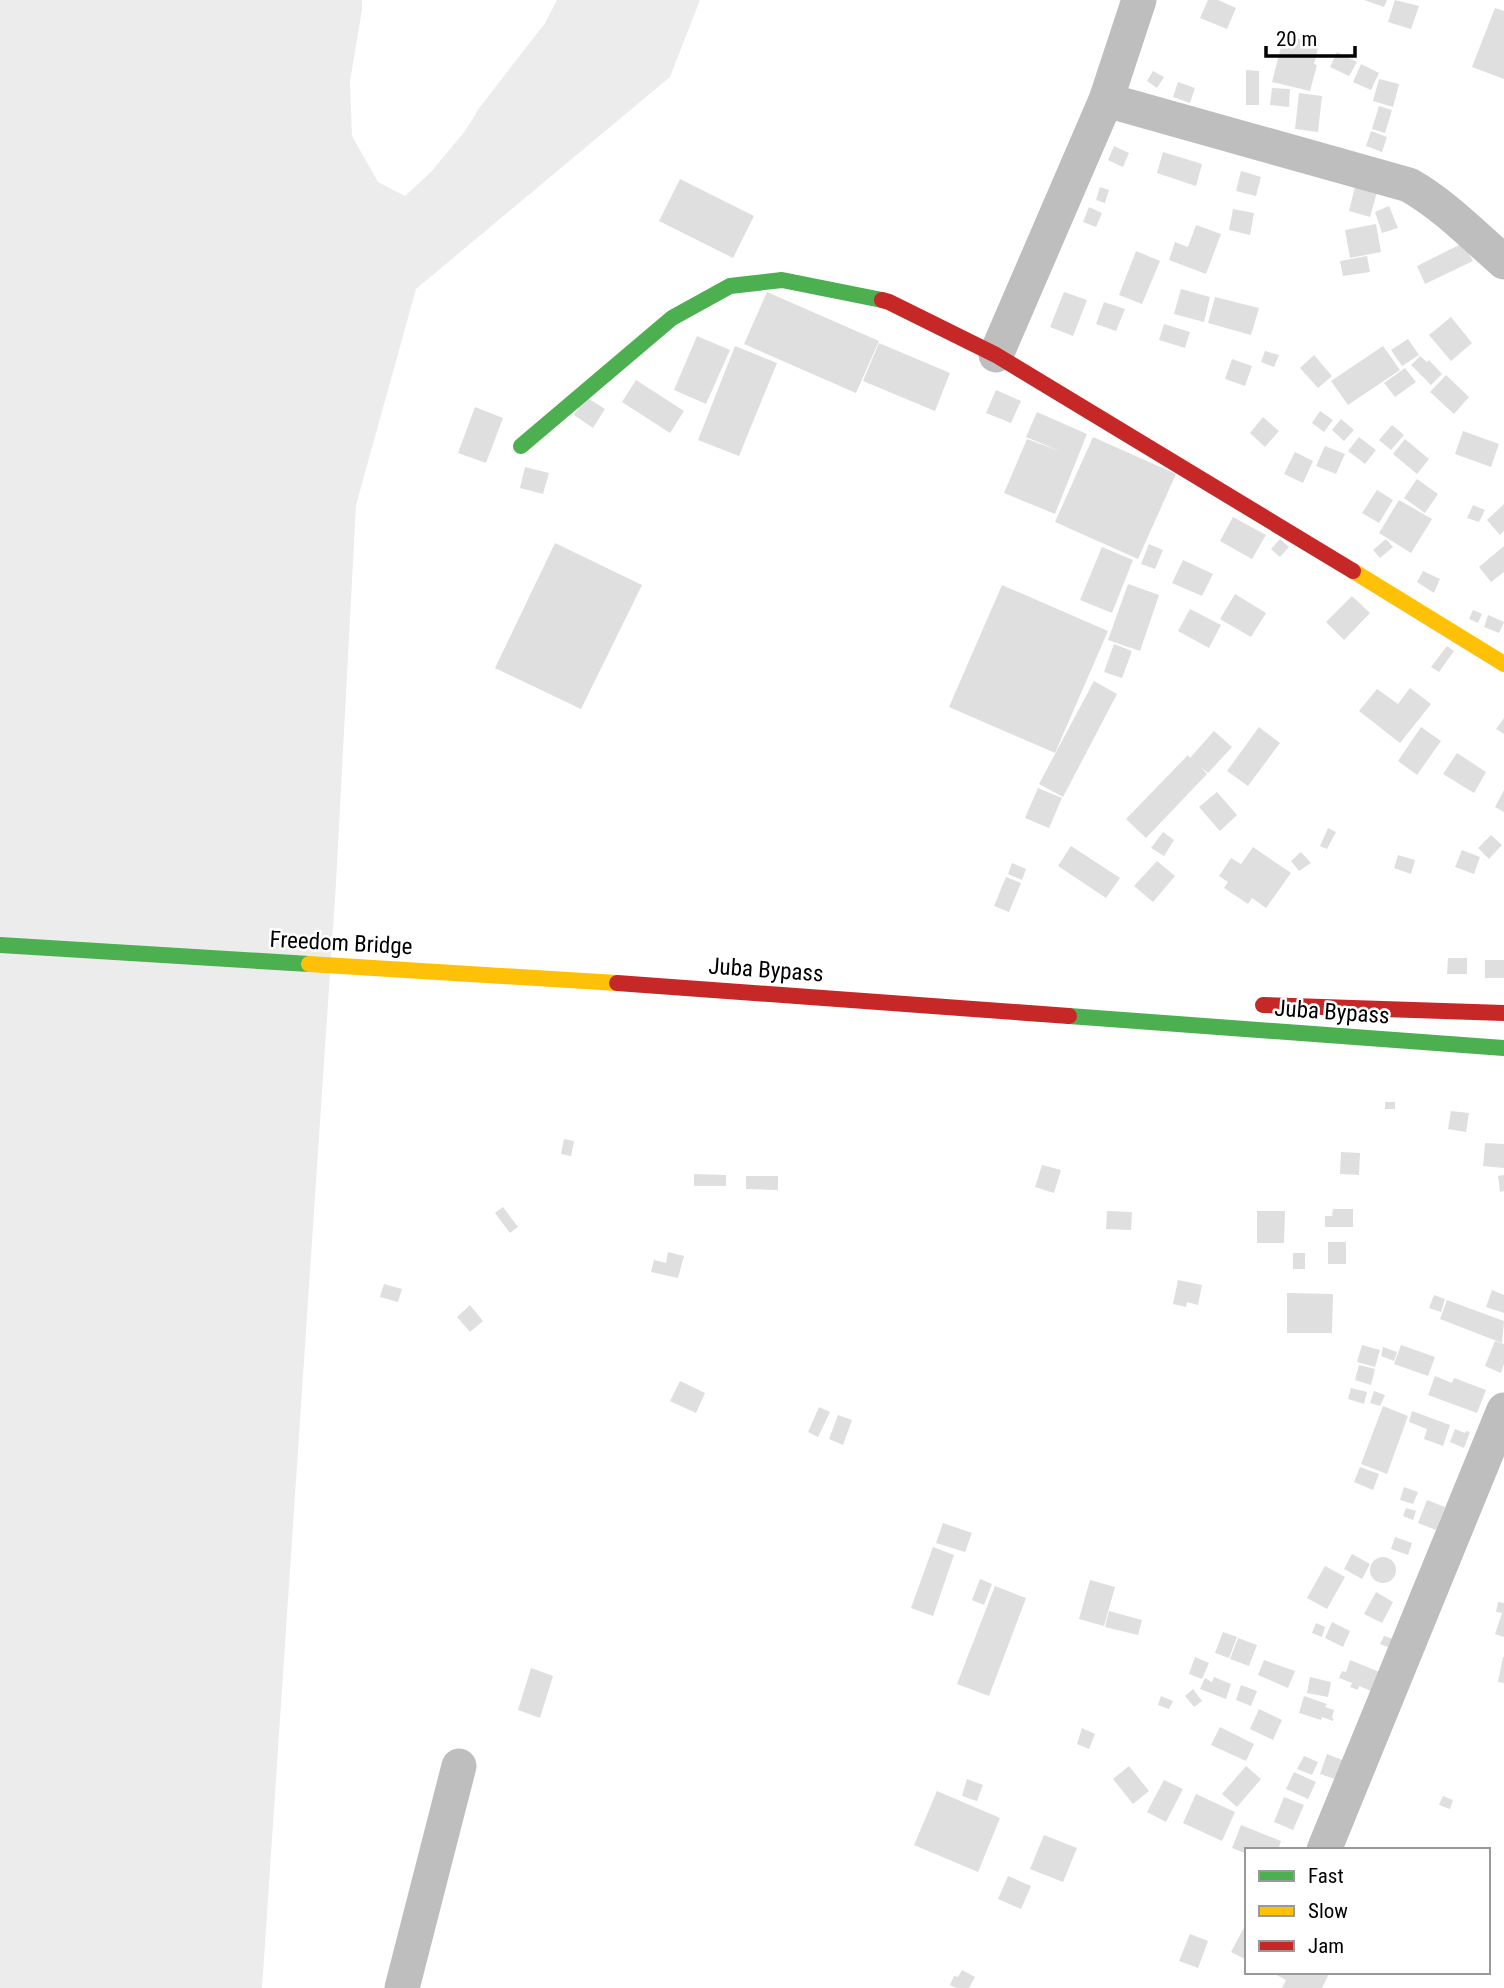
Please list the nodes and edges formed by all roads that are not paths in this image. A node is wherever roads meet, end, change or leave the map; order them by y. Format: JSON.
{"nodes":[{"id":1,"x":1139,"y":0,"type":"edge"},
{"id":2,"x":1106,"y":100,"type":"junction"},
{"id":3,"x":1504,"y":262,"type":"edge"},
{"id":4,"x":996,"y":355,"type":"junction"},
{"id":5,"x":521,"y":446,"type":"dead end"},
{"id":6,"x":1504,"y":664,"type":"edge"},
{"id":7,"x":0,"y":945,"type":"edge"},
{"id":8,"x":680,"y":986,"type":"junction"},
{"id":9,"x":1043,"y":998,"type":"dead end"},
{"id":10,"x":1253,"y":1005,"type":"dead end"},
{"id":11,"x":1504,"y":1013,"type":"edge"},
{"id":12,"x":1504,"y":1048,"type":"edge"},
{"id":13,"x":1504,"y":1410,"type":"edge"},
{"id":14,"x":459,"y":1766,"type":"dead end"},
{"id":15,"x":1325,"y":1848,"type":"edge"},
{"id":16,"x":402,"y":1988,"type":"edge"}],
"edges":[{"from":1,"to":2,"type":"street"},
{"from":2,"to":3,"type":"street"},
{"from":2,"to":4,"type":"street"},
{"from":4,"to":5,"type":"main road"},
{"from":4,"to":6,"type":"main road"},
{"from":7,"to":8,"type":"main road","name":"Freedom Bridge"},
{"from":8,"to":9,"type":"main road","name":"Juba Bypass"},
{"from":8,"to":12,"type":"main road","name":"Juba Bypass"},
{"from":10,"to":11,"type":"main road","name":"Juba Bypass"},
{"from":13,"to":15,"type":"street"},
{"from":14,"to":16,"type":"street"}]}
